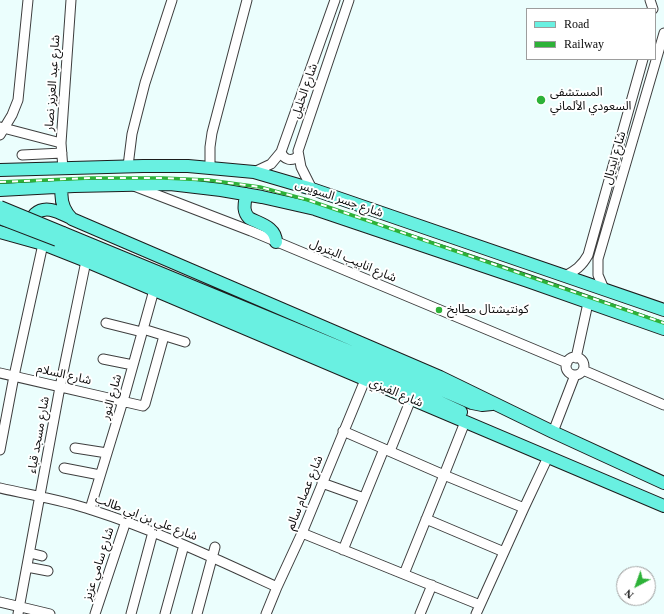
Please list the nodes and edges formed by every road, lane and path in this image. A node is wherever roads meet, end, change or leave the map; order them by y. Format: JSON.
{"nodes":[{"id":1,"x":28,"y":0,"type":"edge"},
{"id":2,"x":71,"y":0,"type":"edge"},
{"id":3,"x":172,"y":0,"type":"edge"},
{"id":4,"x":247,"y":0,"type":"edge"},
{"id":5,"x":335,"y":0,"type":"edge"},
{"id":6,"x":349,"y":0,"type":"edge"},
{"id":7,"x":664,"y":33,"type":"edge"},
{"id":8,"x":643,"y":60,"type":"edge"},
{"id":9,"x":1,"y":130,"type":"edge"},
{"id":10,"x":61,"y":143,"type":"junction"},
{"id":11,"x":282,"y":152,"type":"junction"},
{"id":12,"x":62,"y":153,"type":"junction"},
{"id":13,"x":22,"y":155,"type":"dead end"},
{"id":14,"x":298,"y":156,"type":"junction"},
{"id":15,"x":128,"y":166,"type":"junction"},
{"id":16,"x":210,"y":167,"type":"junction"},
{"id":17,"x":62,"y":169,"type":"junction"},
{"id":18,"x":0,"y":170,"type":"edge"},
{"id":19,"x":254,"y":172,"type":"junction"},
{"id":20,"x":129,"y":185,"type":"junction"},
{"id":21,"x":62,"y":187,"type":"junction"},
{"id":22,"x":312,"y":189,"type":"junction"},
{"id":23,"x":0,"y":190,"type":"edge"},
{"id":24,"x":246,"y":194,"type":"junction"},
{"id":25,"x":0,"y":207,"type":"edge"},
{"id":26,"x":0,"y":218,"type":"edge"},
{"id":27,"x":72,"y":219,"type":"junction"},
{"id":28,"x":0,"y":232,"type":"edge"},
{"id":29,"x":60,"y":236,"type":"junction"},
{"id":30,"x":276,"y":242,"type":"junction"},
{"id":31,"x":43,"y":244,"type":"junction"},
{"id":32,"x":86,"y":262,"type":"junction"},
{"id":33,"x":582,"y":264,"type":"junction"},
{"id":34,"x":598,"y":270,"type":"junction"},
{"id":35,"x":565,"y":276,"type":"junction"},
{"id":36,"x":604,"y":289,"type":"junction"},
{"id":37,"x":154,"y":290,"type":"junction"},
{"id":38,"x":588,"y":303,"type":"junction"},
{"id":39,"x":664,"y":310,"type":"edge"},
{"id":40,"x":106,"y":323,"type":"dead end"},
{"id":41,"x":664,"y":329,"type":"edge"},
{"id":42,"x":142,"y":331,"type":"junction"},
{"id":43,"x":164,"y":336,"type":"junction"},
{"id":44,"x":185,"y":342,"type":"dead end"},
{"id":45,"x":103,"y":358,"type":"dead end"},
{"id":46,"x":576,"y":358,"type":"junction"},
{"id":47,"x":567,"y":363,"type":"junction"},
{"id":48,"x":133,"y":365,"type":"junction"},
{"id":49,"x":579,"y":372,"type":"junction"},
{"id":50,"x":0,"y":373,"type":"edge"},
{"id":51,"x":14,"y":376,"type":"junction"},
{"id":52,"x":365,"y":380,"type":"junction"},
{"id":53,"x":60,"y":387,"type":"junction"},
{"id":54,"x":411,"y":400,"type":"junction"},
{"id":55,"x":123,"y":401,"type":"junction"},
{"id":56,"x":495,"y":404,"type":"junction"},
{"id":57,"x":664,"y":405,"type":"edge"},
{"id":58,"x":465,"y":422,"type":"junction"},
{"id":59,"x":343,"y":431,"type":"junction"},
{"id":60,"x":490,"y":432,"type":"junction"},
{"id":61,"x":553,"y":432,"type":"junction"},
{"id":62,"x":75,"y":448,"type":"dead end"},
{"id":63,"x":0,"y":450,"type":"edge"},
{"id":64,"x":387,"y":450,"type":"junction"},
{"id":65,"x":107,"y":453,"type":"junction"},
{"id":66,"x":548,"y":457,"type":"junction"},
{"id":67,"x":64,"y":468,"type":"dead end"},
{"id":68,"x":100,"y":475,"type":"junction"},
{"id":69,"x":444,"y":475,"type":"junction"},
{"id":70,"x":322,"y":483,"type":"junction"},
{"id":71,"x":664,"y":483,"type":"edge"},
{"id":72,"x":0,"y":488,"type":"edge"},
{"id":73,"x":40,"y":497,"type":"junction"},
{"id":74,"x":364,"y":498,"type":"junction"},
{"id":75,"x":664,"y":506,"type":"edge"},
{"id":76,"x":524,"y":508,"type":"junction"},
{"id":77,"x":90,"y":509,"type":"junction"},
{"id":78,"x":426,"y":519,"type":"junction"},
{"id":79,"x":126,"y":521,"type":"junction"},
{"id":80,"x":153,"y":532,"type":"junction"},
{"id":81,"x":302,"y":533,"type":"junction"},
{"id":82,"x":184,"y":545,"type":"junction"},
{"id":83,"x":215,"y":547,"type":"dead end"},
{"id":84,"x":342,"y":550,"type":"junction"},
{"id":85,"x":504,"y":552,"type":"junction"},
{"id":86,"x":30,"y":553,"type":"junction"},
{"id":87,"x":42,"y":556,"type":"dead end"},
{"id":88,"x":212,"y":557,"type":"junction"},
{"id":89,"x":27,"y":566,"type":"junction"},
{"id":90,"x":48,"y":571,"type":"dead end"},
{"id":91,"x":404,"y":574,"type":"junction"},
{"id":92,"x":432,"y":585,"type":"junction"},
{"id":93,"x":277,"y":587,"type":"junction"},
{"id":94,"x":0,"y":602,"type":"edge"},
{"id":95,"x":480,"y":605,"type":"junction"},
{"id":96,"x":19,"y":610,"type":"edge"},
{"id":97,"x":50,"y":614,"type":"edge"},
{"id":98,"x":95,"y":614,"type":"edge"},
{"id":99,"x":131,"y":614,"type":"edge"},
{"id":100,"x":165,"y":614,"type":"edge"},
{"id":101,"x":197,"y":614,"type":"edge"},
{"id":102,"x":266,"y":614,"type":"edge"},
{"id":103,"x":420,"y":614,"type":"edge"},
{"id":104,"x":476,"y":614,"type":"edge"}],
"edges":[{"from":1,"to":9,"type":"street"},
{"from":2,"to":10,"type":"street","name":"شارع عبد العزيز نصار"},
{"from":3,"to":15,"type":"street"},
{"from":4,"to":16,"type":"street"},
{"from":5,"to":11,"type":"street","name":"شارع الخليل"},
{"from":6,"to":14,"type":"street","name":"شارع الخليل"},
{"from":7,"to":34,"type":"street","name":"شارع ايديال"},
{"from":8,"to":33,"type":"street","name":"شارع ايديال"},
{"from":9,"to":10,"type":"street"},
{"from":10,"to":12,"type":"street","name":"شارع عبد العزيز نصار"},
{"from":11,"to":14,"type":"street"},
{"from":11,"to":19,"type":"street","name":"شارع الخليل"},
{"from":12,"to":13,"type":"street"},
{"from":12,"to":17,"type":"street","name":"شارع عبد العزيز نصار"},
{"from":14,"to":22,"type":"street"},
{"from":15,"to":16,"type":"main road","name":"شارع جسر السويس"},
{"from":15,"to":17,"type":"main road","name":"شارع جسر السويس"},
{"from":16,"to":19,"type":"main road","name":"شارع جسر السويس"},
{"from":17,"to":18,"type":"main road","name":"شارع جسر السويس"},
{"from":19,"to":22,"type":"main road","name":"شارع جسر السويس"},
{"from":20,"to":21,"type":"main road","name":"شارع جسر السويس"},
{"from":20,"to":24,"type":"main road","name":"شارع جسر السويس"},
{"from":20,"to":30,"type":"street","name":"شارع انابيب البترول"},
{"from":21,"to":23,"type":"main road","name":"شارع جسر السويس"},
{"from":21,"to":27,"type":"main road"},
{"from":22,"to":35,"type":"main road","name":"شارع جسر السويس"},
{"from":24,"to":30,"type":"main road"},
{"from":24,"to":38,"type":"main road","name":"شارع جسر السويس"},
{"from":25,"to":29,"type":"main road","bridge":true},
{"from":26,"to":29,"type":"main road","bridge":true},
{"from":27,"to":31,"type":"main road"},
{"from":27,"to":56,"type":"main road"},
{"from":28,"to":31,"type":"main road","name":"شارع الفيزي"},
{"from":29,"to":56,"type":"main road"},
{"from":29,"to":60,"type":"main road"},
{"from":30,"to":47,"type":"street","name":"شارع انابيب البترول"},
{"from":31,"to":32,"type":"main road","name":"شارع الفيزي"},
{"from":31,"to":51,"type":"street"},
{"from":32,"to":37,"type":"main road","name":"شارع الفيزي"},
{"from":32,"to":53,"type":"street","name":"شارع مسجد قباء"},
{"from":33,"to":34,"type":"street"},
{"from":33,"to":35,"type":"street","name":"شارع ايديال"},
{"from":34,"to":36,"type":"street","name":"شارع ايديال"},
{"from":35,"to":36,"type":"main road","name":"شارع جسر السويس"},
{"from":36,"to":39,"type":"main road","name":"شارع جسر السويس"},
{"from":37,"to":42,"type":"street","name":"شارع النور"},
{"from":37,"to":52,"type":"main road","name":"شارع الفيزي"},
{"from":38,"to":41,"type":"main road","name":"شارع جسر السويس"},
{"from":38,"to":46,"type":"street"},
{"from":40,"to":42,"type":"street"},
{"from":42,"to":43,"type":"street"},
{"from":42,"to":48,"type":"street","name":"شارع النور"},
{"from":43,"to":44,"type":"street"},
{"from":43,"to":55,"type":"street","name":"شارع السلام"},
{"from":45,"to":48,"type":"street"},
{"from":46,"to":47,"type":"street"},
{"from":46,"to":49,"type":"street"},
{"from":47,"to":49,"type":"street"},
{"from":48,"to":55,"type":"street","name":"شارع النور"},
{"from":49,"to":57,"type":"street"},
{"from":49,"to":61,"type":"street"},
{"from":50,"to":51,"type":"street","name":"شارع السلام"},
{"from":51,"to":53,"type":"street","name":"شارع السلام"},
{"from":51,"to":63,"type":"street"},
{"from":52,"to":54,"type":"main road","name":"شارع الفيزي"},
{"from":52,"to":59,"type":"street","name":"شارع عصام سالم"},
{"from":53,"to":55,"type":"street","name":"شارع السلام"},
{"from":53,"to":73,"type":"street","name":"شارع مسجد قباء"},
{"from":54,"to":58,"type":"main road","name":"شارع الفيزي"},
{"from":54,"to":64,"type":"street"},
{"from":55,"to":65,"type":"street","name":"شارع النور"},
{"from":56,"to":61,"type":"main road"},
{"from":58,"to":60,"type":"main road","name":"شارع الفيزي"},
{"from":58,"to":69,"type":"street"},
{"from":59,"to":64,"type":"street"},
{"from":59,"to":70,"type":"street","name":"شارع عصام سالم"},
{"from":60,"to":66,"type":"main road","name":"شارع الفيزي"},
{"from":61,"to":71,"type":"main road"},
{"from":62,"to":65,"type":"street"},
{"from":64,"to":69,"type":"street"},
{"from":64,"to":74,"type":"street"},
{"from":65,"to":68,"type":"street","name":"شارع النور"},
{"from":66,"to":75,"type":"main road","name":"شارع الفيزي"},
{"from":66,"to":76,"type":"street"},
{"from":67,"to":68,"type":"street"},
{"from":68,"to":77,"type":"street","name":"شارع النور"},
{"from":69,"to":76,"type":"street"},
{"from":69,"to":78,"type":"street"},
{"from":70,"to":74,"type":"street"},
{"from":70,"to":81,"type":"street","name":"شارع عصام سالم"},
{"from":72,"to":73,"type":"street","name":"شارع علي بن ابي طالب"},
{"from":73,"to":77,"type":"street","name":"شارع علي بن ابي طالب"},
{"from":73,"to":86,"type":"street","name":"شارع مسجد قباء"},
{"from":74,"to":84,"type":"street"},
{"from":76,"to":85,"type":"street"},
{"from":77,"to":79,"type":"street","name":"شارع علي بن ابي طالب"},
{"from":78,"to":85,"type":"street"},
{"from":78,"to":91,"type":"street"},
{"from":79,"to":80,"type":"street","name":"شارع علي بن ابي طالب"},
{"from":79,"to":98,"type":"street","name":"شارع سامي عزيز"},
{"from":80,"to":82,"type":"street","name":"شارع علي بن ابي طالب"},
{"from":80,"to":99,"type":"street"},
{"from":81,"to":84,"type":"street"},
{"from":81,"to":93,"type":"street","name":"شارع عصام سالم"},
{"from":82,"to":88,"type":"street","name":"شارع علي بن ابي طالب"},
{"from":82,"to":100,"type":"street"},
{"from":83,"to":88,"type":"street"},
{"from":84,"to":91,"type":"street"},
{"from":85,"to":95,"type":"street"},
{"from":86,"to":87,"type":"street"},
{"from":86,"to":89,"type":"street","name":"شارع مسجد قباء"},
{"from":88,"to":93,"type":"street","name":"شارع علي بن ابي طالب"},
{"from":88,"to":101,"type":"street"},
{"from":89,"to":90,"type":"street"},
{"from":89,"to":96,"type":"street","name":"شارع مسجد قباء"},
{"from":91,"to":92,"type":"street"},
{"from":92,"to":95,"type":"street"},
{"from":92,"to":103,"type":"street"},
{"from":93,"to":102,"type":"street","name":"شارع عصام سالم"},
{"from":94,"to":96,"type":"street"},
{"from":95,"to":104,"type":"street"},
{"from":96,"to":97,"type":"street"}]}
